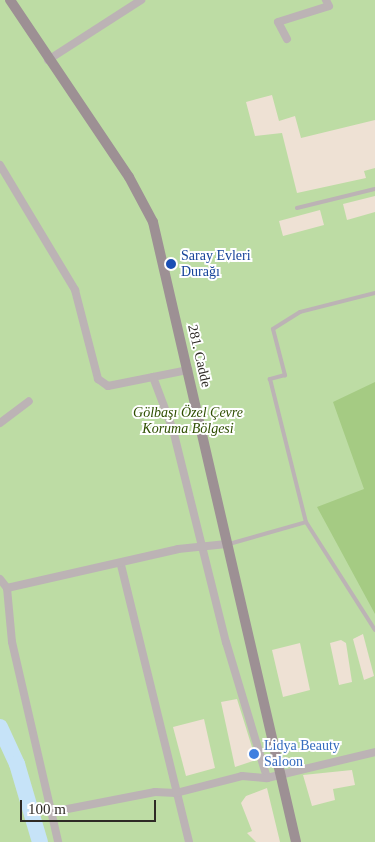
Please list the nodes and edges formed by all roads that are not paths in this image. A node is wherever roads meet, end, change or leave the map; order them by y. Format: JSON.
{"nodes":[{"id":1,"x":10,"y":0,"type":"edge"},
{"id":2,"x":141,"y":0,"type":"edge"},
{"id":3,"x":326,"y":0,"type":"edge"},
{"id":4,"x":287,"y":39,"type":"dead end"},
{"id":5,"x":48,"y":60,"type":"junction"},
{"id":6,"x":0,"y":165,"type":"edge"},
{"id":7,"x":375,"y":189,"type":"edge"},
{"id":8,"x":297,"y":208,"type":"dead end"},
{"id":9,"x":375,"y":293,"type":"edge"},
{"id":10,"x":188,"y":370,"type":"junction"},
{"id":11,"x":153,"y":376,"type":"junction"},
{"id":12,"x":29,"y":401,"type":"dead end"},
{"id":13,"x":0,"y":423,"type":"edge"},
{"id":14,"x":306,"y":522,"type":"junction"},
{"id":15,"x":227,"y":544,"type":"junction"},
{"id":16,"x":203,"y":547,"type":"junction"},
{"id":17,"x":121,"y":564,"type":"junction"},
{"id":18,"x":0,"y":579,"type":"edge"},
{"id":19,"x":7,"y":588,"type":"junction"},
{"id":20,"x":375,"y":630,"type":"edge"},
{"id":21,"x":375,"y":752,"type":"edge"},
{"id":22,"x":280,"y":775,"type":"junction"},
{"id":23,"x":267,"y":778,"type":"junction"},
{"id":24,"x":176,"y":793,"type":"junction"},
{"id":25,"x":52,"y":812,"type":"junction"},
{"id":26,"x":58,"y":842,"type":"edge"},
{"id":27,"x":188,"y":842,"type":"edge"},
{"id":28,"x":296,"y":842,"type":"edge"}],
"edges":[{"from":1,"to":5,"type":"street","name":"281. Cadde"},
{"from":2,"to":5,"type":"street"},
{"from":3,"to":4,"type":"street"},
{"from":5,"to":10,"type":"street","name":"281. Cadde"},
{"from":6,"to":11,"type":"street"},
{"from":7,"to":8,"type":"lane"},
{"from":9,"to":14,"type":"lane"},
{"from":10,"to":11,"type":"street"},
{"from":10,"to":15,"type":"street","name":"281. Cadde"},
{"from":11,"to":16,"type":"street"},
{"from":12,"to":13,"type":"street"},
{"from":14,"to":15,"type":"lane"},
{"from":14,"to":20,"type":"lane"},
{"from":15,"to":16,"type":"street"},
{"from":15,"to":22,"type":"street","name":"281. Cadde"},
{"from":16,"to":17,"type":"street"},
{"from":16,"to":23,"type":"street"},
{"from":17,"to":19,"type":"street"},
{"from":17,"to":24,"type":"street"},
{"from":18,"to":19,"type":"street"},
{"from":19,"to":25,"type":"street"},
{"from":21,"to":22,"type":"street"},
{"from":22,"to":23,"type":"street"},
{"from":22,"to":28,"type":"street","name":"281. Cadde"},
{"from":23,"to":24,"type":"street"},
{"from":24,"to":25,"type":"street"},
{"from":24,"to":27,"type":"street"},
{"from":25,"to":26,"type":"street"}]}
